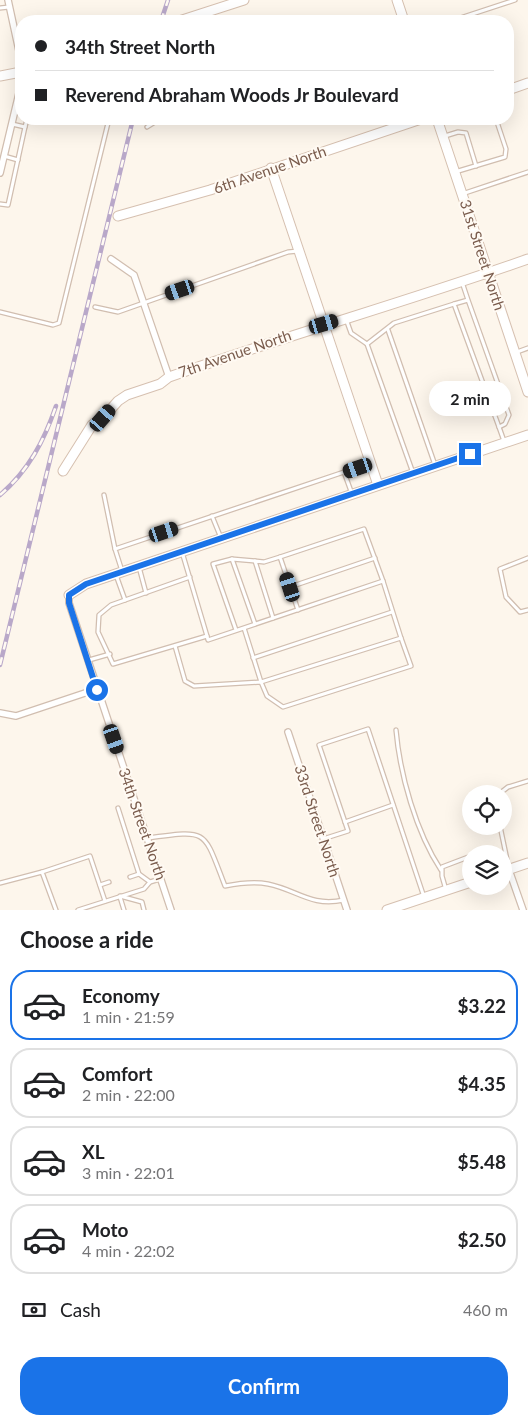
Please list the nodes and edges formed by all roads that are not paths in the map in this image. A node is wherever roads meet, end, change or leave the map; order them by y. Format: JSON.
{"nodes":[{"id":1,"x":244,"y":0,"type":"edge"},
{"id":2,"x":397,"y":0,"type":"edge"},
{"id":3,"x":515,"y":0,"type":"edge"},
{"id":4,"x":8,"y":3,"type":"edge"},
{"id":5,"x":0,"y":8,"type":"edge"},
{"id":6,"x":198,"y":15,"type":"edge"},
{"id":7,"x":402,"y":15,"type":"edge"},
{"id":8,"x":469,"y":15,"type":"edge"},
{"id":9,"x":15,"y":34,"type":"edge"},
{"id":10,"x":15,"y":73,"type":"edge"},
{"id":11,"x":0,"y":76,"type":"edge"},
{"id":12,"x":528,"y":83,"type":"edge"},
{"id":13,"x":514,"y":88,"type":"edge"},
{"id":14,"x":15,"y":111,"type":"edge"},
{"id":15,"x":12,"y":124,"type":"junction"},
{"id":16,"x":15,"y":125,"type":"edge"},
{"id":17,"x":16,"y":125,"type":"edge"},
{"id":18,"x":108,"y":125,"type":"edge"},
{"id":19,"x":150,"y":125,"type":"edge"},
{"id":20,"x":403,"y":125,"type":"edge"},
{"id":21,"x":439,"y":125,"type":"edge"},
{"id":22,"x":498,"y":125,"type":"edge"},
{"id":23,"x":25,"y":127,"type":"joint"},
{"id":24,"x":147,"y":127,"type":"dead end"},
{"id":25,"x":442,"y":136,"type":"junction"},
{"id":26,"x":4,"y":156,"type":"junction"},
{"id":27,"x":18,"y":160,"type":"junction"},
{"id":28,"x":476,"y":166,"type":"junction"},
{"id":29,"x":271,"y":168,"type":"junction"},
{"id":30,"x":528,"y":172,"type":"edge"},
{"id":31,"x":0,"y":173,"type":"edge"},
{"id":32,"x":455,"y":173,"type":"junction"},
{"id":33,"x":462,"y":194,"type":"junction"},
{"id":34,"x":0,"y":204,"type":"edge"},
{"id":35,"x":118,"y":216,"type":"dead end"},
{"id":36,"x":299,"y":251,"type":"junction"},
{"id":37,"x":111,"y":259,"type":"dead end"},
{"id":38,"x":528,"y":259,"type":"edge"},
{"id":39,"x":488,"y":272,"type":"junction"},
{"id":40,"x":462,"y":281,"type":"junction"},
{"id":41,"x":468,"y":300,"type":"junction"},
{"id":42,"x":144,"y":303,"type":"junction"},
{"id":43,"x":454,"y":304,"type":"junction"},
{"id":44,"x":94,"y":307,"type":"dead end"},
{"id":45,"x":0,"y":312,"type":"edge"},
{"id":46,"x":345,"y":318,"type":"junction"},
{"id":47,"x":324,"y":324,"type":"junction"},
{"id":48,"x":388,"y":329,"type":"junction"},
{"id":49,"x":367,"y":344,"type":"junction"},
{"id":50,"x":528,"y":348,"type":"edge"},
{"id":51,"x":515,"y":353,"type":"junction"},
{"id":52,"x":169,"y":377,"type":"junction"},
{"id":53,"x":528,"y":392,"type":"edge"},
{"id":54,"x":499,"y":427,"type":"junction"},
{"id":55,"x":528,"y":434,"type":"edge"},
{"id":56,"x":504,"y":442,"type":"junction"},
{"id":57,"x":371,"y":463,"type":"junction"},
{"id":58,"x":435,"y":466,"type":"junction"},
{"id":59,"x":63,"y":472,"type":"dead end"},
{"id":60,"x":344,"y":472,"type":"junction"},
{"id":61,"x":414,"y":473,"type":"junction"},
{"id":62,"x":378,"y":485,"type":"junction"},
{"id":63,"x":352,"y":494,"type":"junction"},
{"id":64,"x":104,"y":495,"type":"dead end"},
{"id":65,"x":212,"y":516,"type":"junction"},
{"id":66,"x":221,"y":538,"type":"junction"},
{"id":67,"x":115,"y":549,"type":"junction"},
{"id":68,"x":182,"y":551,"type":"junction"},
{"id":69,"x":280,"y":557,"type":"junction"},
{"id":70,"x":375,"y":558,"type":"junction"},
{"id":71,"x":528,"y":558,"type":"edge"},
{"id":72,"x":232,"y":559,"type":"junction"},
{"id":73,"x":255,"y":562,"type":"junction"},
{"id":74,"x":138,"y":566,"type":"junction"},
{"id":75,"x":119,"y":573,"type":"junction"},
{"id":76,"x":190,"y":577,"type":"junction"},
{"id":77,"x":383,"y":581,"type":"junction"},
{"id":78,"x":290,"y":587,"type":"junction"},
{"id":79,"x":146,"y":593,"type":"junction"},
{"id":80,"x":69,"y":595,"type":"joint"},
{"id":81,"x":125,"y":600,"type":"junction"},
{"id":82,"x":298,"y":610,"type":"junction"},
{"id":83,"x":528,"y":610,"type":"edge"},
{"id":84,"x":393,"y":612,"type":"junction"},
{"id":85,"x":273,"y":618,"type":"junction"},
{"id":86,"x":255,"y":624,"type":"junction"},
{"id":87,"x":244,"y":628,"type":"junction"},
{"id":88,"x":236,"y":630,"type":"junction"},
{"id":89,"x":207,"y":636,"type":"junction"},
{"id":90,"x":401,"y":638,"type":"junction"},
{"id":91,"x":175,"y":646,"type":"junction"},
{"id":92,"x":110,"y":654,"type":"junction"},
{"id":93,"x":253,"y":658,"type":"junction"},
{"id":94,"x":88,"y":661,"type":"junction"},
{"id":95,"x":261,"y":682,"type":"junction"},
{"id":96,"x":97,"y":690,"type":"junction"},
{"id":97,"x":0,"y":713,"type":"edge"},
{"id":98,"x":396,"y":730,"type":"dead end"},
{"id":99,"x":288,"y":732,"type":"dead end"},
{"id":100,"x":528,"y":781,"type":"edge"},
{"id":101,"x":512,"y":786,"type":"edge"},
{"id":102,"x":393,"y":806,"type":"junction"},
{"id":103,"x":118,"y":808,"type":"dead end"},
{"id":104,"x":345,"y":822,"type":"junction"},
{"id":105,"x":147,"y":838,"type":"junction"},
{"id":106,"x":323,"y":839,"type":"junction"},
{"id":107,"x":462,"y":859,"type":"edge"},
{"id":108,"x":528,"y":863,"type":"edge"},
{"id":109,"x":512,"y":868,"type":"edge"},
{"id":110,"x":441,"y":870,"type":"junction"},
{"id":111,"x":42,"y":872,"type":"junction"},
{"id":112,"x":139,"y":874,"type":"junction"},
{"id":113,"x":130,"y":877,"type":"dead end"},
{"id":114,"x":161,"y":879,"type":"junction"},
{"id":115,"x":109,"y":882,"type":"dead end"},
{"id":116,"x":150,"y":882,"type":"junction"},
{"id":117,"x":0,"y":883,"type":"edge"},
{"id":118,"x":100,"y":885,"type":"junction"},
{"id":119,"x":462,"y":885,"type":"edge"},
{"id":120,"x":512,"y":885,"type":"edge"},
{"id":121,"x":446,"y":890,"type":"junction"},
{"id":122,"x":120,"y":896,"type":"junction"},
{"id":123,"x":424,"y":898,"type":"junction"},
{"id":124,"x":344,"y":900,"type":"junction"},
{"id":125,"x":105,"y":901,"type":"junction"},
{"id":126,"x":56,"y":910,"type":"edge"},
{"id":127,"x":78,"y":910,"type":"edge"},
{"id":128,"x":124,"y":910,"type":"edge"},
{"id":129,"x":144,"y":910,"type":"edge"},
{"id":130,"x":171,"y":910,"type":"edge"},
{"id":131,"x":347,"y":910,"type":"edge"},
{"id":132,"x":387,"y":910,"type":"edge"},
{"id":133,"x":522,"y":910,"type":"edge"}],
"edges":[{"from":1,"to":6,"type":"street"},
{"from":2,"to":7,"type":"street"},
{"from":3,"to":8,"type":"lane"},
{"from":4,"to":5,"type":"lane"},
{"from":4,"to":9,"type":"street"},
{"from":10,"to":11,"type":"street"},
{"from":12,"to":13,"type":"street"},
{"from":14,"to":15,"type":"street"},
{"from":15,"to":16,"type":"lane"},
{"from":15,"to":26,"type":"street"},
{"from":17,"to":23,"type":"lane"},
{"from":18,"to":45,"type":"lane"},
{"from":19,"to":24,"type":"lane"},
{"from":20,"to":29,"type":"street","name":"6th Avenue North"},
{"from":21,"to":25,"type":"street","name":"31st Street North"},
{"from":22,"to":28,"type":"lane"},
{"from":23,"to":27,"type":"lane"},
{"from":25,"to":28,"type":"lane"},
{"from":25,"to":32,"type":"street","name":"31st Street North"},
{"from":26,"to":27,"type":"lane"},
{"from":26,"to":31,"type":"street"},
{"from":27,"to":34,"type":"lane"},
{"from":28,"to":32,"type":"lane"},
{"from":29,"to":35,"type":"street","name":"6th Avenue North"},
{"from":29,"to":36,"type":"street"},
{"from":30,"to":33,"type":"lane"},
{"from":32,"to":33,"type":"street","name":"31st Street North"},
{"from":33,"to":39,"type":"street","name":"31st Street North"},
{"from":36,"to":42,"type":"lane"},
{"from":36,"to":47,"type":"street"},
{"from":37,"to":42,"type":"street"},
{"from":38,"to":39,"type":"street","name":"7th Avenue North"},
{"from":39,"to":40,"type":"street","name":"7th Avenue North"},
{"from":39,"to":51,"type":"street","name":"31st Street North"},
{"from":40,"to":41,"type":"lane"},
{"from":40,"to":46,"type":"street","name":"7th Avenue North"},
{"from":41,"to":43,"type":"lane"},
{"from":41,"to":54,"type":"lane"},
{"from":42,"to":44,"type":"lane"},
{"from":42,"to":52,"type":"street"},
{"from":43,"to":48,"type":"lane"},
{"from":43,"to":54,"type":"lane"},
{"from":46,"to":47,"type":"street","name":"7th Avenue North"},
{"from":46,"to":49,"type":"lane"},
{"from":47,"to":52,"type":"street","name":"7th Avenue North"},
{"from":47,"to":57,"type":"street"},
{"from":48,"to":49,"type":"lane"},
{"from":48,"to":58,"type":"lane"},
{"from":49,"to":61,"type":"lane"},
{"from":50,"to":51,"type":"lane"},
{"from":51,"to":53,"type":"street","name":"31st Street North"},
{"from":52,"to":59,"type":"street","name":"7th Avenue North"},
{"from":54,"to":56,"type":"lane"},
{"from":55,"to":56,"type":"street"},
{"from":56,"to":58,"type":"street"},
{"from":57,"to":60,"type":"lane"},
{"from":57,"to":62,"type":"street"},
{"from":58,"to":61,"type":"street"},
{"from":60,"to":63,"type":"lane"},
{"from":60,"to":65,"type":"lane"},
{"from":61,"to":62,"type":"street"},
{"from":62,"to":63,"type":"street"},
{"from":63,"to":66,"type":"street"},
{"from":64,"to":67,"type":"lane"},
{"from":65,"to":66,"type":"lane"},
{"from":65,"to":67,"type":"lane"},
{"from":66,"to":68,"type":"street"},
{"from":67,"to":75,"type":"lane"},
{"from":68,"to":74,"type":"street"},
{"from":68,"to":76,"type":"lane"},
{"from":69,"to":70,"type":"lane"},
{"from":69,"to":73,"type":"lane"},
{"from":69,"to":78,"type":"lane"},
{"from":70,"to":77,"type":"lane"},
{"from":70,"to":78,"type":"lane"},
{"from":71,"to":83,"type":"lane"},
{"from":72,"to":73,"type":"lane"},
{"from":72,"to":86,"type":"lane"},
{"from":72,"to":88,"type":"lane"},
{"from":73,"to":85,"type":"lane"},
{"from":74,"to":75,"type":"street"},
{"from":74,"to":79,"type":"lane"},
{"from":75,"to":80,"type":"street"},
{"from":75,"to":81,"type":"lane"},
{"from":76,"to":79,"type":"lane"},
{"from":76,"to":89,"type":"lane"},
{"from":77,"to":82,"type":"lane"},
{"from":77,"to":84,"type":"lane"},
{"from":78,"to":82,"type":"lane"},
{"from":79,"to":81,"type":"lane"},
{"from":80,"to":94,"type":"street","name":"34th Street North"},
{"from":81,"to":92,"type":"lane"},
{"from":82,"to":85,"type":"lane"},
{"from":84,"to":90,"type":"lane"},
{"from":84,"to":93,"type":"lane"},
{"from":85,"to":86,"type":"lane"},
{"from":86,"to":87,"type":"lane"},
{"from":87,"to":88,"type":"lane"},
{"from":87,"to":93,"type":"lane"},
{"from":88,"to":89,"type":"lane"},
{"from":89,"to":91,"type":"lane"},
{"from":90,"to":95,"type":"lane"},
{"from":90,"to":95,"type":"lane"},
{"from":91,"to":92,"type":"lane"},
{"from":91,"to":95,"type":"lane"},
{"from":92,"to":94,"type":"lane"},
{"from":93,"to":95,"type":"lane"},
{"from":94,"to":96,"type":"street","name":"34th Street North"},
{"from":96,"to":97,"type":"street"},
{"from":96,"to":105,"type":"street","name":"34th Street North"},
{"from":98,"to":110,"type":"lane"},
{"from":99,"to":106,"type":"street","name":"33rd Street North"},
{"from":100,"to":101,"type":"lane"},
{"from":102,"to":104,"type":"lane"},
{"from":102,"to":104,"type":"lane"},
{"from":102,"to":123,"type":"lane"},
{"from":103,"to":112,"type":"lane"},
{"from":104,"to":106,"type":"lane"},
{"from":105,"to":114,"type":"street","name":"34th Street North"},
{"from":105,"to":124,"type":"lane"},
{"from":106,"to":124,"type":"street","name":"33rd Street North"},
{"from":107,"to":110,"type":"lane"},
{"from":108,"to":109,"type":"street"},
{"from":110,"to":121,"type":"lane"},
{"from":111,"to":117,"type":"lane"},
{"from":111,"to":118,"type":"lane"},
{"from":111,"to":126,"type":"lane"},
{"from":112,"to":113,"type":"lane"},
{"from":112,"to":116,"type":"lane"},
{"from":114,"to":116,"type":"lane"},
{"from":114,"to":130,"type":"street","name":"34th Street North"},
{"from":115,"to":118,"type":"lane"},
{"from":116,"to":122,"type":"lane"},
{"from":118,"to":125,"type":"lane"},
{"from":119,"to":121,"type":"street"},
{"from":120,"to":133,"type":"street"},
{"from":121,"to":123,"type":"street"},
{"from":122,"to":125,"type":"lane"},
{"from":122,"to":128,"type":"lane"},
{"from":122,"to":129,"type":"lane"},
{"from":123,"to":132,"type":"street"},
{"from":124,"to":131,"type":"street","name":"33rd Street North"},
{"from":125,"to":127,"type":"lane"}]}
